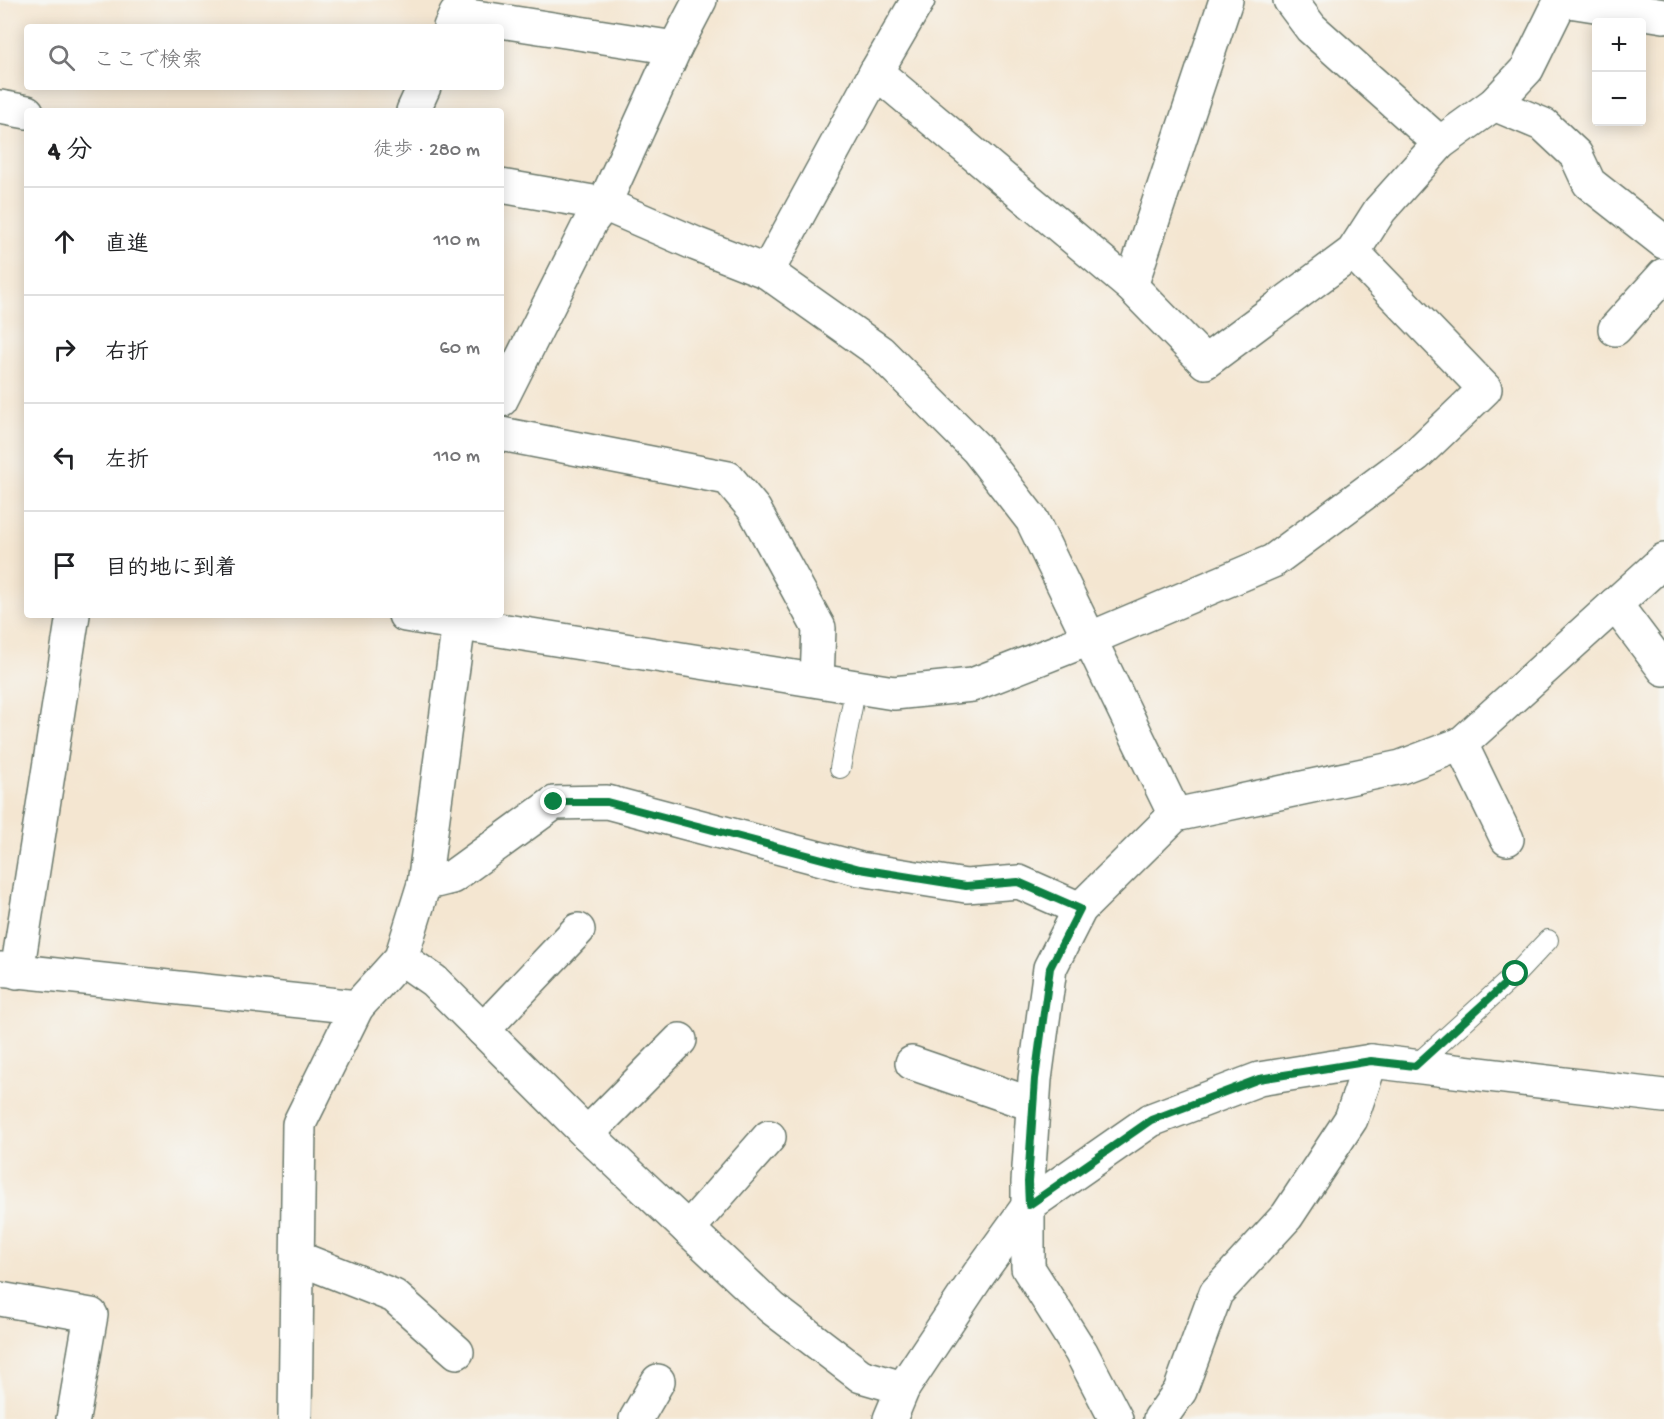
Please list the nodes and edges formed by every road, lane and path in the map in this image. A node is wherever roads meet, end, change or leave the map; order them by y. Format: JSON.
{"nodes":[{"id":1,"x":700,"y":0,"type":"edge"},
{"id":2,"x":918,"y":0,"type":"edge"},
{"id":3,"x":1226,"y":0,"type":"edge"},
{"id":4,"x":1290,"y":0,"type":"edge"},
{"id":5,"x":1562,"y":0,"type":"edge"},
{"id":6,"x":1664,"y":16,"type":"edge"},
{"id":7,"x":451,"y":24,"type":"edge"},
{"id":8,"x":675,"y":48,"type":"junction"},
{"id":9,"x":876,"y":72,"type":"junction"},
{"id":10,"x":423,"y":90,"type":"edge"},
{"id":11,"x":1494,"y":104,"type":"junction"},
{"id":12,"x":0,"y":107,"type":"edge"},
{"id":13,"x":414,"y":108,"type":"edge"},
{"id":14,"x":24,"y":111,"type":"edge"},
{"id":15,"x":1440,"y":143,"type":"junction"},
{"id":16,"x":504,"y":187,"type":"edge"},
{"id":17,"x":604,"y":204,"type":"junction"},
{"id":18,"x":1664,"y":242,"type":"edge"},
{"id":19,"x":1353,"y":252,"type":"junction"},
{"id":20,"x":767,"y":272,"type":"junction"},
{"id":21,"x":1664,"y":275,"type":"edge"},
{"id":22,"x":1131,"y":286,"type":"junction"},
{"id":23,"x":1615,"y":329,"type":"dead end"},
{"id":24,"x":504,"y":394,"type":"edge"},
{"id":25,"x":504,"y":435,"type":"edge"},
{"id":26,"x":1664,"y":560,"type":"edge"},
{"id":27,"x":1615,"y":604,"type":"junction"},
{"id":28,"x":72,"y":618,"type":"edge"},
{"id":29,"x":460,"y":619,"type":"edge"},
{"id":30,"x":1089,"y":639,"type":"junction"},
{"id":31,"x":1664,"y":669,"type":"edge"},
{"id":32,"x":817,"y":680,"type":"junction"},
{"id":33,"x":856,"y":686,"type":"junction"},
{"id":34,"x":1461,"y":744,"type":"junction"},
{"id":35,"x":840,"y":768,"type":"dead end"},
{"id":36,"x":1175,"y":815,"type":"junction"},
{"id":37,"x":1507,"y":839,"type":"dead end"},
{"id":38,"x":424,"y":884,"type":"junction"},
{"id":39,"x":1080,"y":909,"type":"junction"},
{"id":40,"x":578,"y":930,"type":"dead end"},
{"id":41,"x":1548,"y":940,"type":"dead end"},
{"id":42,"x":401,"y":958,"type":"junction"},
{"id":43,"x":9,"y":970,"type":"edge"},
{"id":44,"x":357,"y":1007,"type":"junction"},
{"id":45,"x":483,"y":1030,"type":"junction"},
{"id":46,"x":680,"y":1040,"type":"dead end"},
{"id":47,"x":1371,"y":1061,"type":"junction"},
{"id":48,"x":912,"y":1063,"type":"dead end"},
{"id":49,"x":1415,"y":1066,"type":"junction"},
{"id":50,"x":1664,"y":1096,"type":"edge"},
{"id":51,"x":1034,"y":1105,"type":"junction"},
{"id":52,"x":587,"y":1134,"type":"junction"},
{"id":53,"x":769,"y":1137,"type":"dead end"},
{"id":54,"x":1029,"y":1205,"type":"junction"},
{"id":55,"x":688,"y":1229,"type":"junction"},
{"id":56,"x":298,"y":1258,"type":"junction"},
{"id":57,"x":0,"y":1299,"type":"edge"},
{"id":58,"x":457,"y":1352,"type":"dead end"},
{"id":59,"x":658,"y":1381,"type":"dead end"},
{"id":60,"x":903,"y":1388,"type":"junction"},
{"id":61,"x":73,"y":1419,"type":"edge"},
{"id":62,"x":295,"y":1419,"type":"edge"},
{"id":63,"x":636,"y":1419,"type":"edge"},
{"id":64,"x":890,"y":1419,"type":"edge"},
{"id":65,"x":1116,"y":1419,"type":"edge"},
{"id":66,"x":1160,"y":1419,"type":"edge"}],
"edges":[{"from":1,"to":8,"type":"street"},
{"from":2,"to":9,"type":"street"},
{"from":3,"to":22,"type":"street"},
{"from":4,"to":15,"type":"street"},
{"from":5,"to":6,"type":"street"},
{"from":5,"to":11,"type":"street"},
{"from":7,"to":8,"type":"street"},
{"from":8,"to":17,"type":"street"},
{"from":9,"to":20,"type":"street"},
{"from":9,"to":22,"type":"street"},
{"from":10,"to":13,"type":"street"},
{"from":11,"to":15,"type":"street"},
{"from":11,"to":18,"type":"street"},
{"from":12,"to":14,"type":"street"},
{"from":15,"to":19,"type":"street"},
{"from":16,"to":17,"type":"street"},
{"from":17,"to":20,"type":"street"},
{"from":17,"to":24,"type":"street"},
{"from":19,"to":22,"type":"street"},
{"from":19,"to":30,"type":"street"},
{"from":20,"to":30,"type":"street"},
{"from":21,"to":23,"type":"street"},
{"from":25,"to":32,"type":"street"},
{"from":26,"to":27,"type":"street"},
{"from":27,"to":31,"type":"street"},
{"from":27,"to":34,"type":"street"},
{"from":28,"to":43,"type":"street"},
{"from":29,"to":32,"type":"street"},
{"from":29,"to":38,"type":"street"},
{"from":30,"to":33,"type":"street"},
{"from":30,"to":36,"type":"street"},
{"from":32,"to":33,"type":"street"},
{"from":33,"to":35,"type":"lane"},
{"from":34,"to":36,"type":"street"},
{"from":34,"to":37,"type":"street"},
{"from":36,"to":39,"type":"street"},
{"from":38,"to":39,"type":"street"},
{"from":38,"to":42,"type":"street"},
{"from":39,"to":51,"type":"street"},
{"from":40,"to":45,"type":"street"},
{"from":41,"to":49,"type":"lane"},
{"from":42,"to":44,"type":"street"},
{"from":42,"to":45,"type":"street"},
{"from":43,"to":44,"type":"street"},
{"from":44,"to":56,"type":"street"},
{"from":45,"to":52,"type":"street"},
{"from":46,"to":52,"type":"street"},
{"from":47,"to":49,"type":"street"},
{"from":47,"to":54,"type":"street"},
{"from":47,"to":66,"type":"street"},
{"from":48,"to":51,"type":"street"},
{"from":49,"to":50,"type":"street"},
{"from":51,"to":54,"type":"street"},
{"from":52,"to":55,"type":"street"},
{"from":53,"to":55,"type":"street"},
{"from":54,"to":60,"type":"street"},
{"from":54,"to":65,"type":"street"},
{"from":55,"to":60,"type":"street"},
{"from":56,"to":58,"type":"street"},
{"from":56,"to":62,"type":"street"},
{"from":57,"to":61,"type":"street"},
{"from":59,"to":63,"type":"street"},
{"from":60,"to":64,"type":"street"}]}
